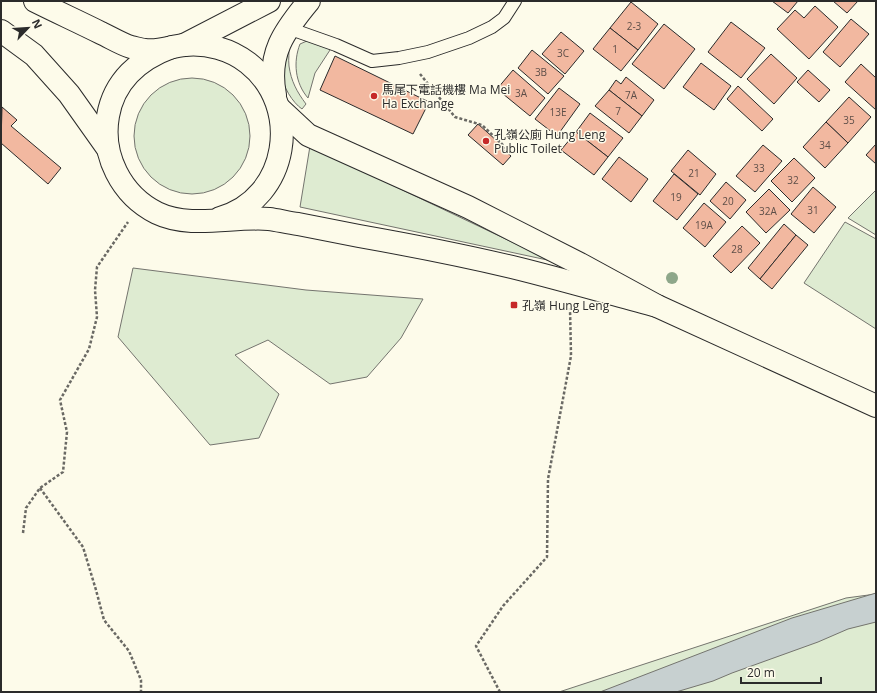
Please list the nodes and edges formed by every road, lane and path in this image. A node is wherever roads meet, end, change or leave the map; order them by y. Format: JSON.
{"nodes":[{"id":1,"x":35,"y":1,"type":"edge"},
{"id":2,"x":270,"y":1,"type":"edge"},
{"id":3,"x":309,"y":1,"type":"edge"},
{"id":4,"x":516,"y":1,"type":"edge"},
{"id":5,"x":288,"y":28,"type":"junction"},
{"id":6,"x":1,"y":31,"type":"edge"},
{"id":7,"x":177,"y":46,"type":"junction"},
{"id":8,"x":406,"y":57,"type":"junction"},
{"id":9,"x":277,"y":103,"type":"junction"},
{"id":10,"x":504,"y":146,"type":"dead end"},
{"id":11,"x":108,"y":149,"type":"junction"},
{"id":12,"x":129,"y":220,"type":"dead end"},
{"id":13,"x":211,"y":220,"type":"junction"},
{"id":14,"x":569,"y":282,"type":"junction"},
{"id":15,"x":657,"y":306,"type":"junction"},
{"id":16,"x":876,"y":406,"type":"edge"},
{"id":17,"x":40,"y":488,"type":"junction"},
{"id":18,"x":23,"y":533,"type":"dead end"},
{"id":19,"x":142,"y":692,"type":"edge"},
{"id":20,"x":500,"y":692,"type":"edge"}],
"edges":[{"from":1,"to":7,"type":"main road"},
{"from":2,"to":7,"type":"main road"},
{"from":3,"to":5,"type":"main road"},
{"from":4,"to":8,"type":"lane"},
{"from":5,"to":8,"type":"lane"},
{"from":5,"to":9,"type":"main road"},
{"from":6,"to":11,"type":"main road"},
{"from":7,"to":9,"type":"main road"},
{"from":7,"to":11,"type":"main road"},
{"from":8,"to":10,"type":"path"},
{"from":9,"to":13,"type":"main road"},
{"from":9,"to":15,"type":"main road"},
{"from":11,"to":13,"type":"main road"},
{"from":12,"to":17,"type":"path"},
{"from":13,"to":14,"type":"main road"},
{"from":14,"to":15,"type":"main road"},
{"from":14,"to":20,"type":"path"},
{"from":15,"to":16,"type":"main road"},
{"from":17,"to":18,"type":"path"},
{"from":17,"to":19,"type":"path"}]}
